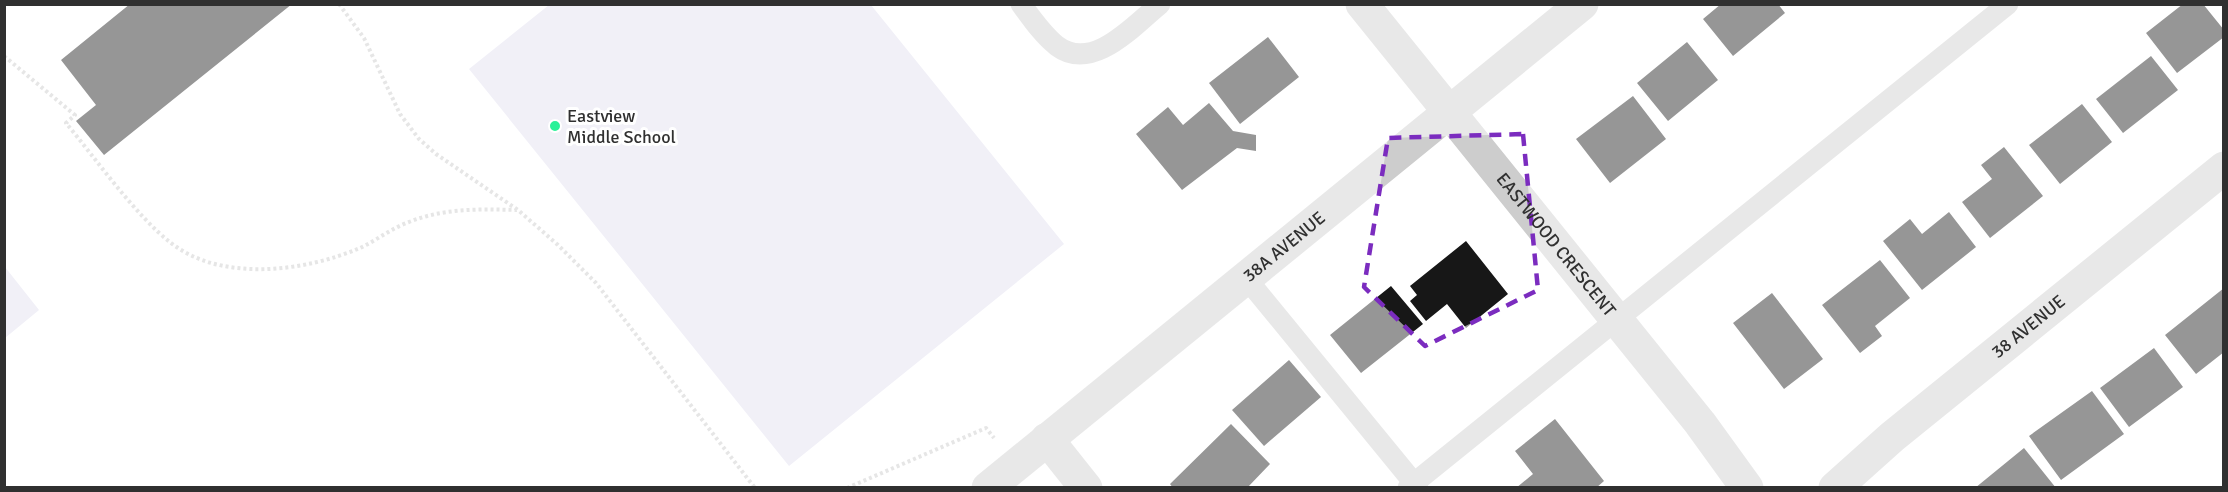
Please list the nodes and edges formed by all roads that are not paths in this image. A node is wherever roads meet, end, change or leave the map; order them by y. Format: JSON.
{"nodes":[{"id":1,"x":1021,"y":4,"type":"edge"},
{"id":2,"x":1160,"y":4,"type":"edge"},
{"id":3,"x":1362,"y":4,"type":"edge"},
{"id":4,"x":1582,"y":4,"type":"edge"},
{"id":5,"x":2008,"y":4,"type":"edge"},
{"id":6,"x":1449,"y":111,"type":"junction"},
{"id":7,"x":2223,"y":168,"type":"edge"},
{"id":8,"x":1246,"y":278,"type":"junction"},
{"id":9,"x":1617,"y":320,"type":"junction"},
{"id":10,"x":1047,"y":439,"type":"junction"},
{"id":11,"x":1413,"y":486,"type":"edge"},
{"id":12,"x":988,"y":488,"type":"edge"},
{"id":13,"x":1086,"y":488,"type":"edge"},
{"id":14,"x":1747,"y":488,"type":"edge"},
{"id":15,"x":1835,"y":488,"type":"edge"}],
"edges":[{"from":1,"to":2,"type":"lane"},
{"from":3,"to":6,"type":"street","name":"EASTWOOD CRESCENT"},
{"from":4,"to":6,"type":"street","name":"38A AVENUE"},
{"from":5,"to":9,"type":"lane"},
{"from":6,"to":8,"type":"street","name":"38A AVENUE"},
{"from":6,"to":9,"type":"street","name":"EASTWOOD CRESCENT"},
{"from":7,"to":15,"type":"street","name":"38 AVENUE"},
{"from":8,"to":10,"type":"street","name":"38A AVENUE"},
{"from":8,"to":11,"type":"lane"},
{"from":9,"to":11,"type":"lane"},
{"from":9,"to":14,"type":"street","name":"EASTWOOD CRESCENT"},
{"from":10,"to":12,"type":"street","name":"38A AVENUE"},
{"from":10,"to":13,"type":"street"}]}
